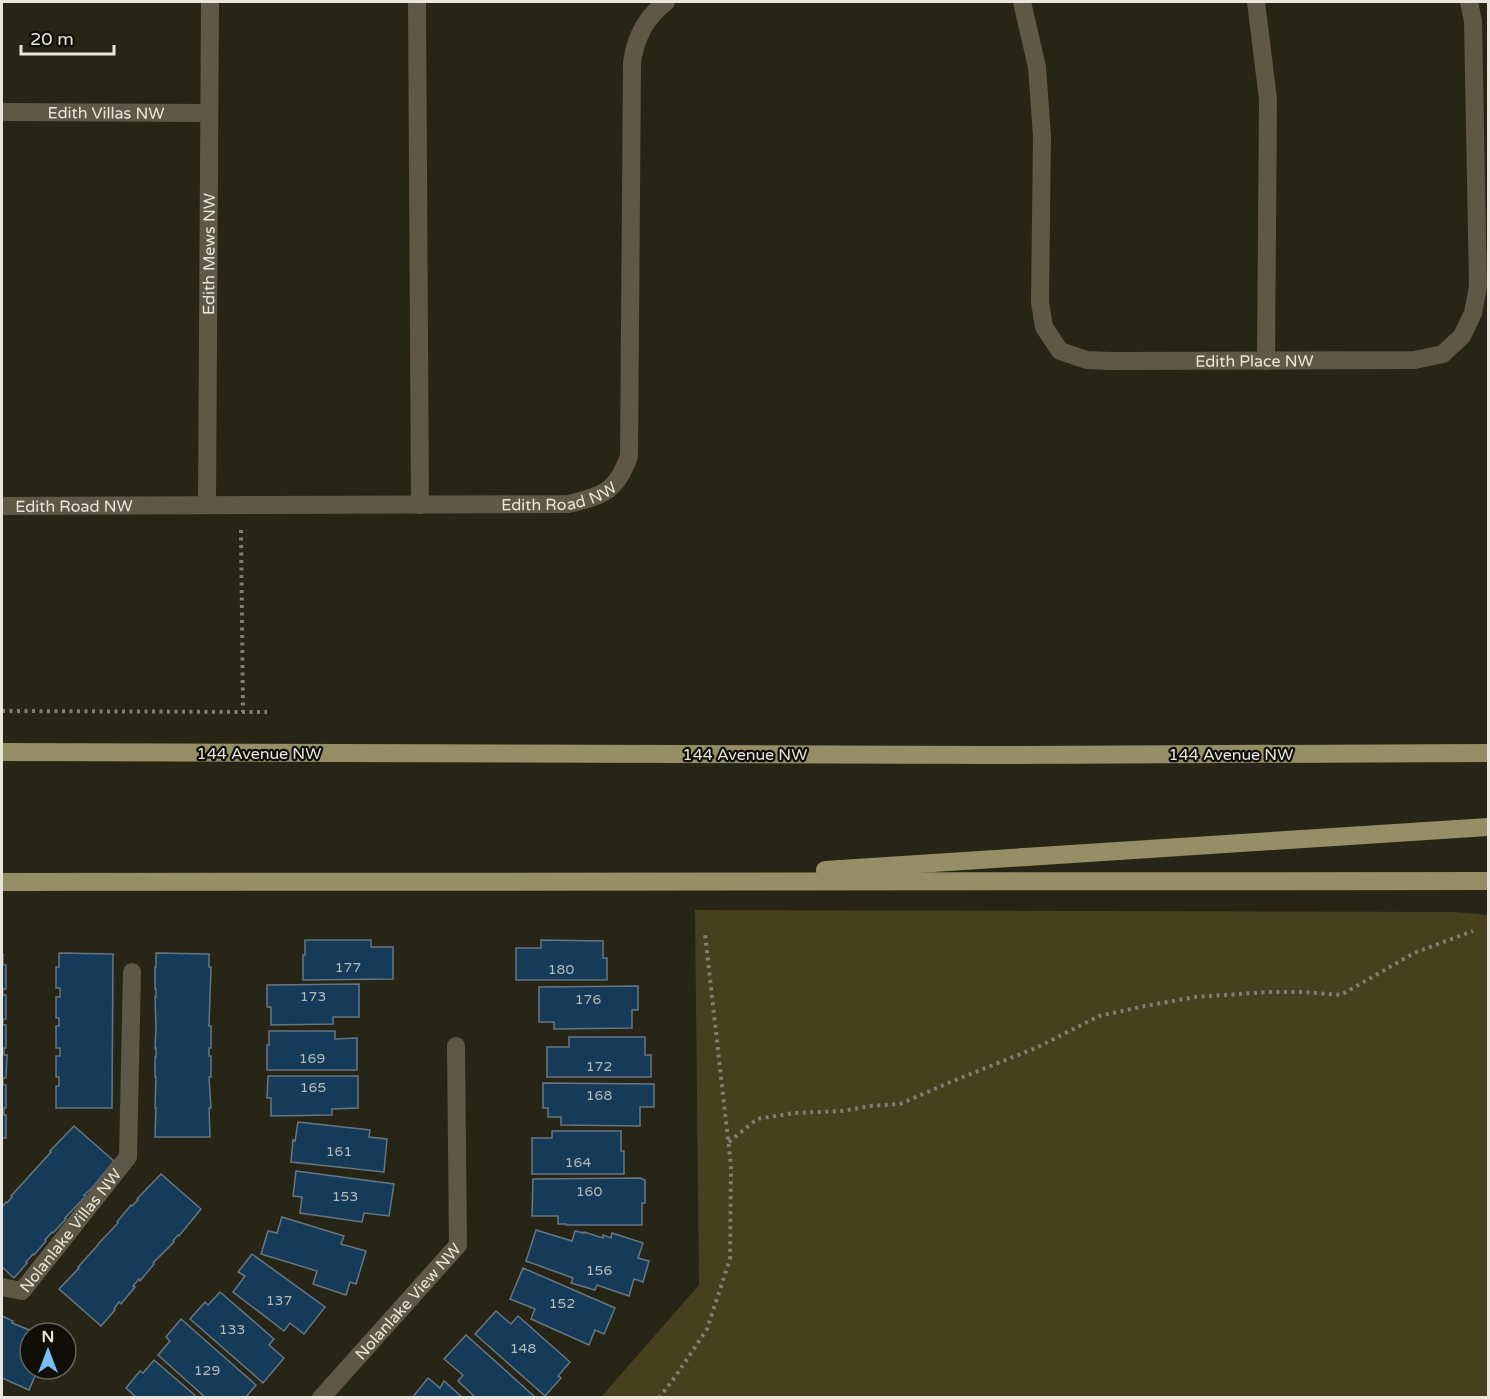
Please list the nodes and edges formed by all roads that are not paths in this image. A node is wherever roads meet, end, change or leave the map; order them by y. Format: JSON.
{"nodes":[{"id":1,"x":210,"y":2,"type":"edge"},
{"id":2,"x":417,"y":2,"type":"edge"},
{"id":3,"x":666,"y":2,"type":"edge"},
{"id":4,"x":1022,"y":2,"type":"edge"},
{"id":5,"x":1256,"y":2,"type":"edge"},
{"id":6,"x":1469,"y":2,"type":"edge"},
{"id":7,"x":2,"y":112,"type":"edge"},
{"id":8,"x":209,"y":113,"type":"junction"},
{"id":9,"x":1266,"y":361,"type":"junction"},
{"id":10,"x":207,"y":504,"type":"junction"},
{"id":11,"x":420,"y":505,"type":"junction"},
{"id":12,"x":2,"y":506,"type":"edge"},
{"id":13,"x":2,"y":752,"type":"edge"},
{"id":14,"x":1488,"y":753,"type":"edge"},
{"id":15,"x":1488,"y":827,"type":"edge"},
{"id":16,"x":650,"y":881,"type":"junction"},
{"id":17,"x":1488,"y":881,"type":"edge"},
{"id":18,"x":2,"y":882,"type":"edge"},
{"id":19,"x":132,"y":972,"type":"dead end"},
{"id":20,"x":456,"y":1046,"type":"dead end"},
{"id":21,"x":2,"y":1287,"type":"edge"},
{"id":22,"x":321,"y":1398,"type":"edge"}],
"edges":[{"from":1,"to":8,"type":"street","name":"Edith Mews NW"},
{"from":2,"to":11,"type":"street"},
{"from":3,"to":11,"type":"street","name":"Edith Road NW"},
{"from":4,"to":9,"type":"street","name":"Edith Place NW"},
{"from":5,"to":9,"type":"street"},
{"from":6,"to":9,"type":"street","name":"Edith Place NW"},
{"from":7,"to":8,"type":"street","name":"Edith Villas NW"},
{"from":8,"to":10,"type":"street","name":"Edith Mews NW"},
{"from":10,"to":11,"type":"street","name":"Edith Road NW"},
{"from":10,"to":12,"type":"street","name":"Edith Road NW"},
{"from":13,"to":14,"type":"main road","name":"144 Avenue NW"},
{"from":15,"to":16,"type":"main road"},
{"from":16,"to":17,"type":"main road"},
{"from":16,"to":18,"type":"main road"},
{"from":19,"to":21,"type":"street","name":"Nolanlake Villas NW"},
{"from":20,"to":22,"type":"street","name":"Nolanlake View NW"}]}
